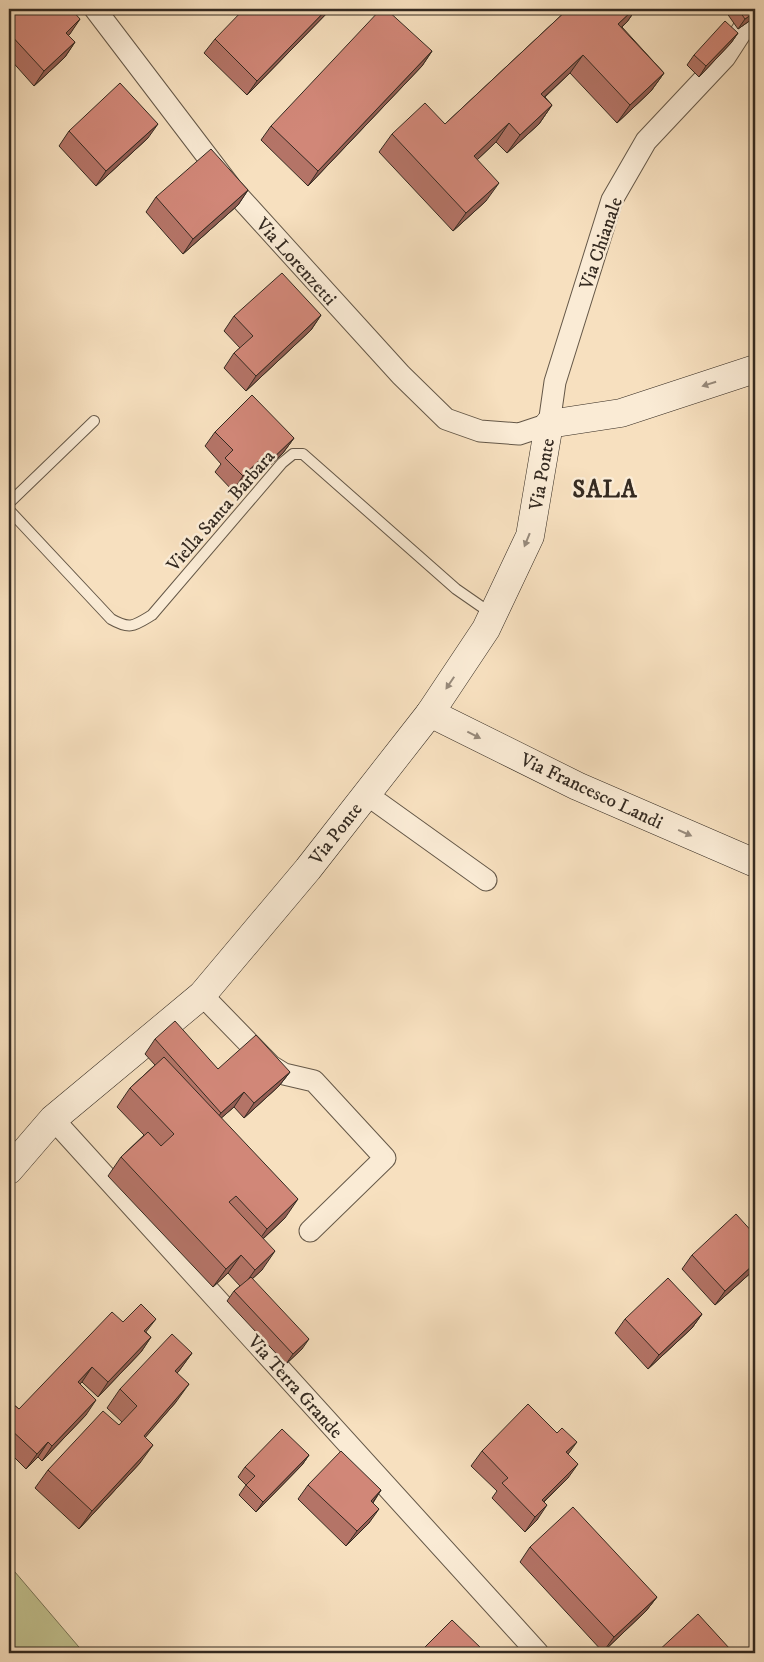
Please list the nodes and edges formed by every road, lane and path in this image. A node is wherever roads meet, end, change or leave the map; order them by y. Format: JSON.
{"nodes":[{"id":1,"x":95,"y":9,"type":"edge"},
{"id":2,"x":755,"y":16,"type":"edge"},
{"id":3,"x":755,"y":369,"type":"edge"},
{"id":4,"x":94,"y":421,"type":"dead end"},
{"id":5,"x":550,"y":424,"type":"junction"},
{"id":6,"x":9,"y":503,"type":"edge"},
{"id":7,"x":9,"y":510,"type":"edge"},
{"id":8,"x":493,"y":615,"type":"junction"},
{"id":9,"x":430,"y":713,"type":"junction"},
{"id":10,"x":366,"y":794,"type":"junction"},
{"id":11,"x":755,"y":863,"type":"edge"},
{"id":12,"x":486,"y":880,"type":"dead end"},
{"id":13,"x":202,"y":995,"type":"junction"},
{"id":14,"x":54,"y":1119,"type":"junction"},
{"id":15,"x":9,"y":1170,"type":"edge"},
{"id":16,"x":310,"y":1231,"type":"dead end"},
{"id":17,"x":538,"y":1653,"type":"edge"}],
"edges":[{"from":1,"to":5,"type":"street","name":"Via Lorenzetti"},
{"from":2,"to":5,"type":"street","name":"Via Chianale"},
{"from":3,"to":5,"type":"street","one_way":true},
{"from":4,"to":6,"type":"lane"},
{"from":5,"to":8,"type":"street","name":"Via Ponte","one_way":true},
{"from":7,"to":8,"type":"lane","name":"Viella Santa Barbara"},
{"from":8,"to":9,"type":"street","name":"Via Ponte","one_way":true},
{"from":9,"to":10,"type":"street","name":"Via Ponte"},
{"from":9,"to":11,"type":"street","name":"Via Francesco Landi","one_way":true},
{"from":10,"to":12,"type":"street"},
{"from":10,"to":13,"type":"street","name":"Via Ponte"},
{"from":13,"to":14,"type":"street","name":"Via Ponte"},
{"from":13,"to":16,"type":"street"},
{"from":14,"to":15,"type":"street","name":"Via Ponte"},
{"from":14,"to":17,"type":"street","name":"Via Terra Grande"}]}
